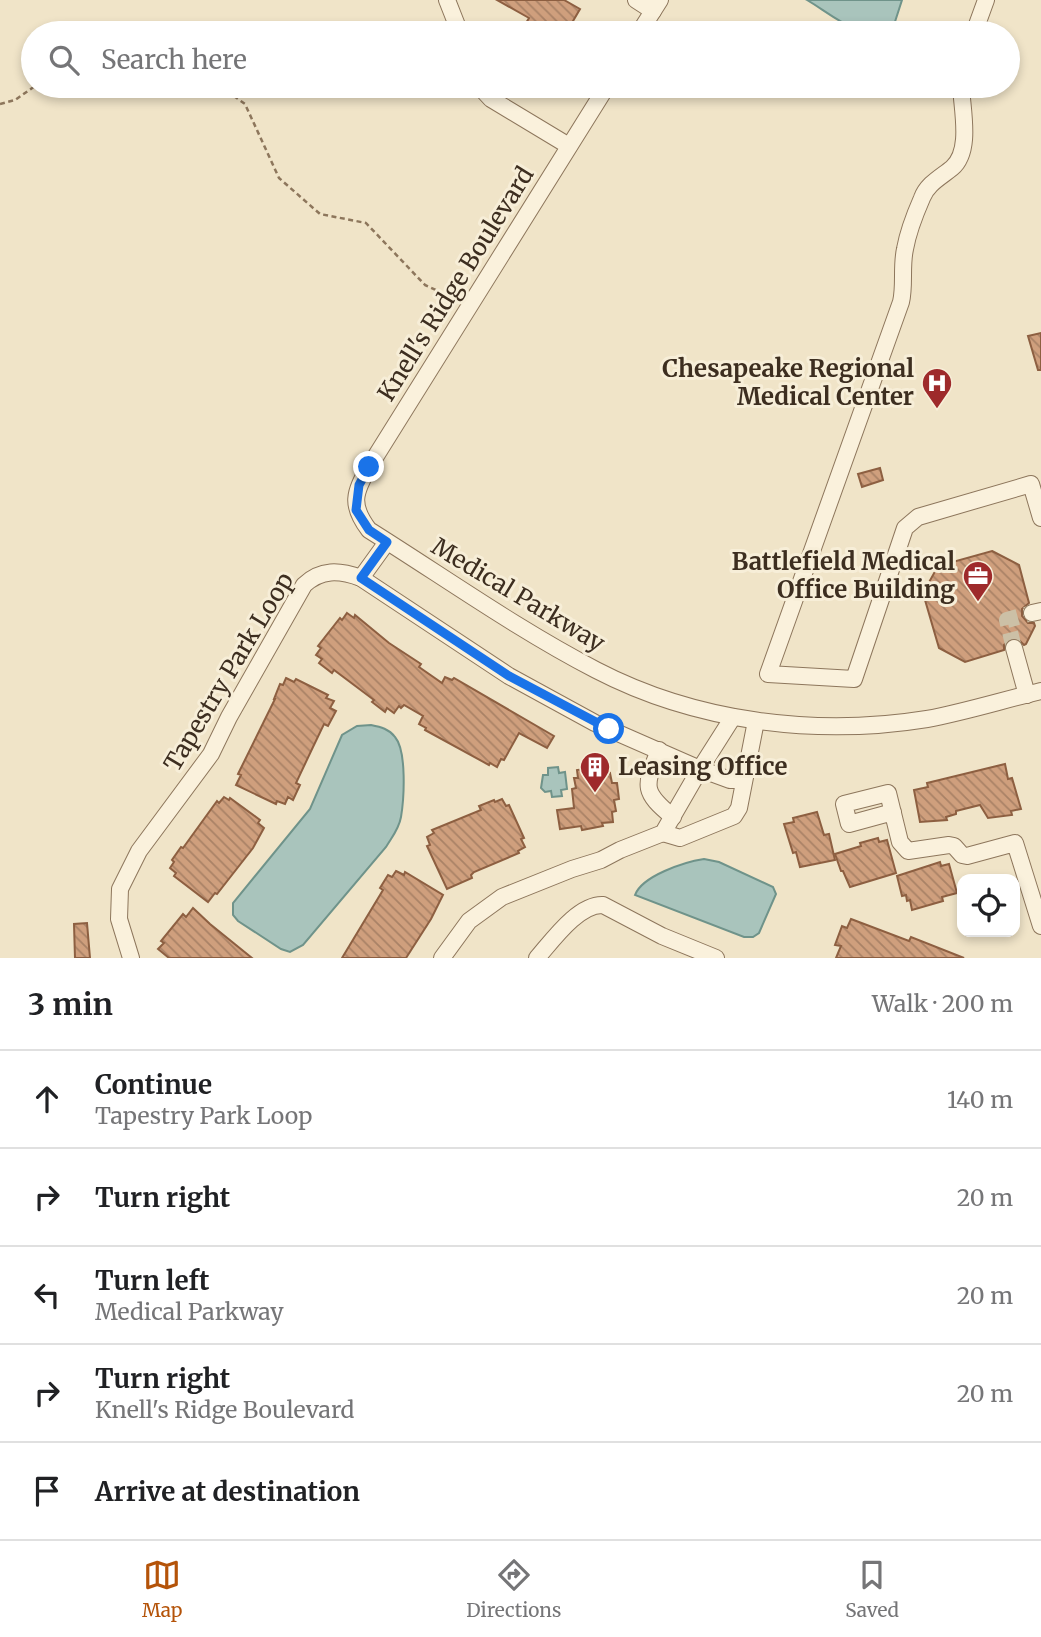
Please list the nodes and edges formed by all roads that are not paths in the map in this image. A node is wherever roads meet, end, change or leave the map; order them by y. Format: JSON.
{"nodes":[{"id":1,"x":447,"y":0,"type":"edge"},
{"id":2,"x":636,"y":0,"type":"edge"},
{"id":3,"x":986,"y":0,"type":"edge"},
{"id":4,"x":657,"y":6,"type":"edge"},
{"id":5,"x":455,"y":21,"type":"edge"},
{"id":6,"x":647,"y":21,"type":"edge"},
{"id":7,"x":978,"y":21,"type":"edge"},
{"id":8,"x":490,"y":98,"type":"edge"},
{"id":9,"x":599,"y":98,"type":"edge"},
{"id":10,"x":962,"y":98,"type":"edge"},
{"id":11,"x":569,"y":146,"type":"junction"},
{"id":12,"x":356,"y":510,"type":"joint"},
{"id":13,"x":1041,"y":517,"type":"edge"},
{"id":14,"x":387,"y":542,"type":"junction"},
{"id":15,"x":361,"y":578,"type":"junction"},
{"id":16,"x":1014,"y":648,"type":"tunnel mouth"},
{"id":17,"x":1034,"y":693,"type":"edge"},
{"id":18,"x":733,"y":717,"type":"junction"},
{"id":19,"x":756,"y":721,"type":"junction"},
{"id":20,"x":659,"y":750,"type":"junction"},
{"id":21,"x":700,"y":769,"type":"junction"},
{"id":22,"x":743,"y":780,"type":"junction"},
{"id":23,"x":893,"y":812,"type":"dead end"},
{"id":24,"x":673,"y":817,"type":"junction"},
{"id":25,"x":663,"y":833,"type":"junction"},
{"id":26,"x":1041,"y":926,"type":"edge"},
{"id":27,"x":131,"y":958,"type":"edge"},
{"id":28,"x":442,"y":958,"type":"edge"},
{"id":29,"x":537,"y":958,"type":"edge"},
{"id":30,"x":716,"y":958,"type":"edge"}],
"edges":[{"from":1,"to":5,"type":"street"},
{"from":2,"to":4,"type":"street"},
{"from":3,"to":7,"type":"street"},
{"from":4,"to":6,"type":"street"},
{"from":8,"to":11,"type":"street"},
{"from":9,"to":11,"type":"street","name":"Knell's Ridge Boulevard"},
{"from":10,"to":13,"type":"street"},
{"from":11,"to":12,"type":"street","name":"Knell's Ridge Boulevard"},
{"from":12,"to":14,"type":"street","name":"Medical Parkway"},
{"from":14,"to":15,"type":"street"},
{"from":14,"to":18,"type":"street","name":"Medical Parkway"},
{"from":15,"to":20,"type":"street","name":"Tapestry Park Loop"},
{"from":15,"to":27,"type":"street","name":"Tapestry Park Loop"},
{"from":16,"to":17,"type":"street"},
{"from":17,"to":19,"type":"street","name":"Medical Parkway"},
{"from":18,"to":19,"type":"street","name":"Medical Parkway"},
{"from":18,"to":21,"type":"street"},
{"from":19,"to":22,"type":"street"},
{"from":20,"to":21,"type":"street","name":"Tapestry Park Loop"},
{"from":20,"to":24,"type":"street"},
{"from":21,"to":22,"type":"street","name":"Tapestry Park Loop"},
{"from":21,"to":24,"type":"street"},
{"from":22,"to":25,"type":"street"},
{"from":23,"to":26,"type":"street"},
{"from":24,"to":25,"type":"street"},
{"from":25,"to":28,"type":"street"},
{"from":29,"to":30,"type":"street"}]}
